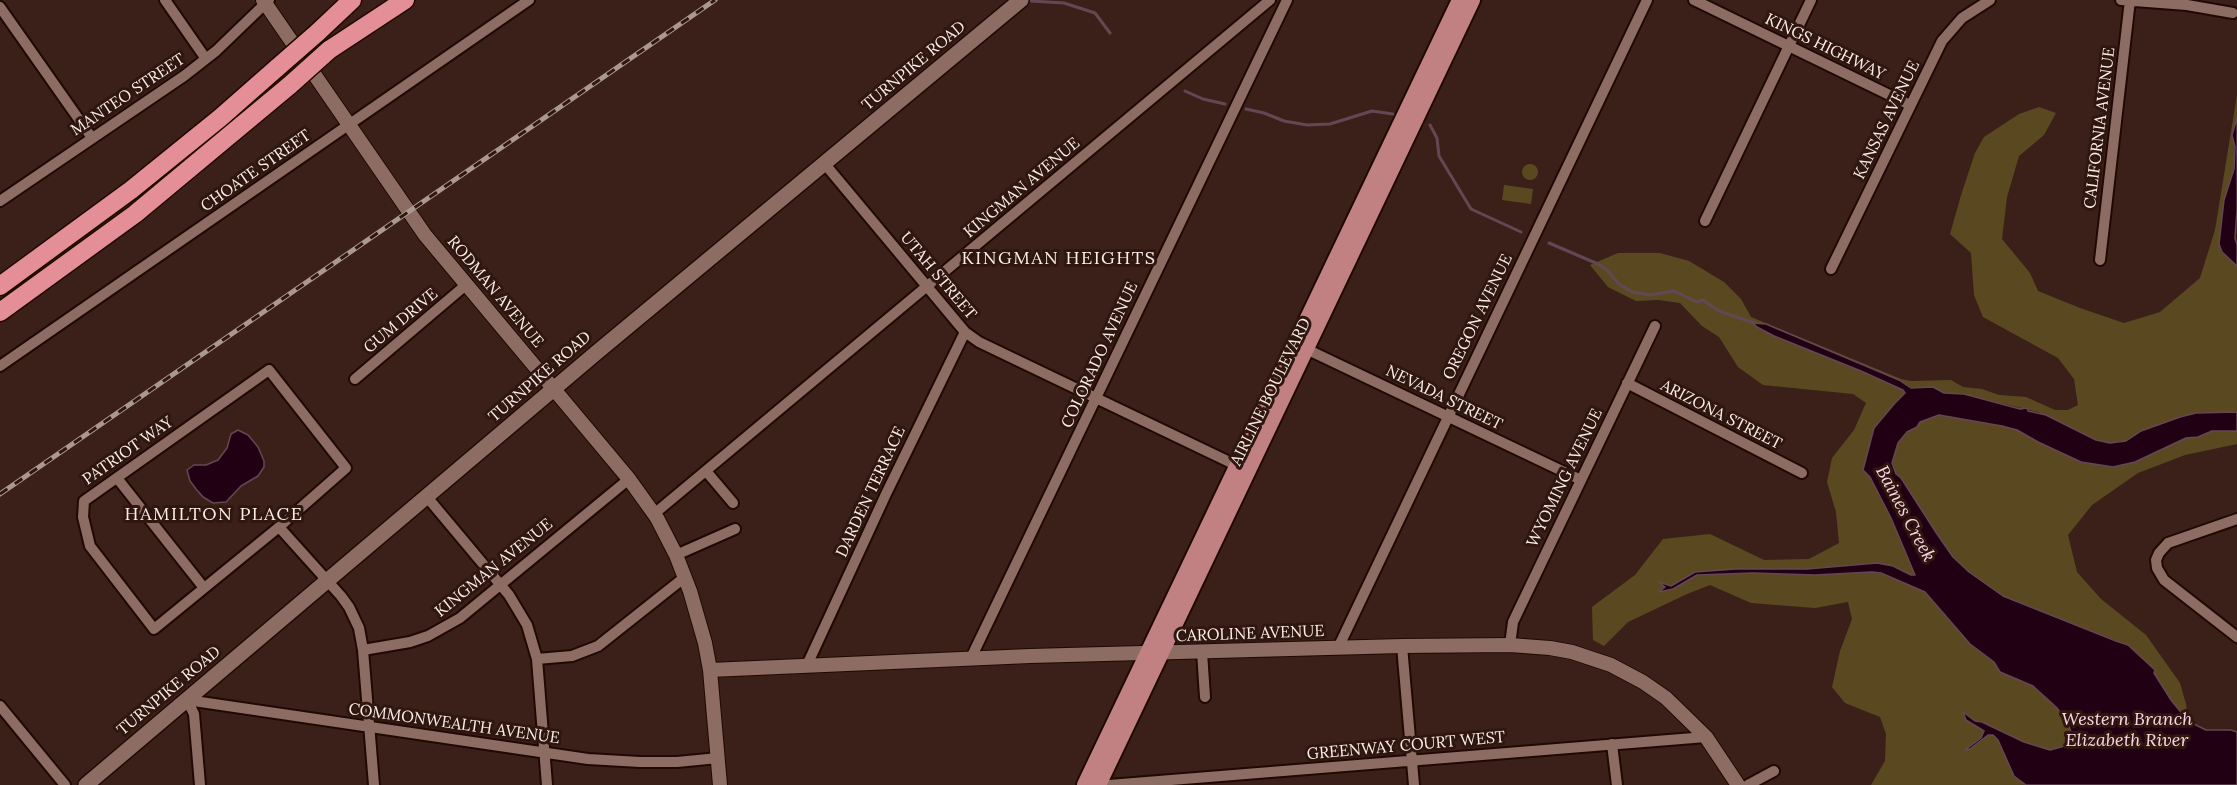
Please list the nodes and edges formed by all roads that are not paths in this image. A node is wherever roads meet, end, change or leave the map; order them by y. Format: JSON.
{"nodes":[{"id":1,"x":165,"y":0,"type":"edge"},
{"id":2,"x":343,"y":0,"type":"edge"},
{"id":3,"x":352,"y":0,"type":"edge"},
{"id":4,"x":384,"y":0,"type":"edge"},
{"id":5,"x":405,"y":0,"type":"edge"},
{"id":6,"x":529,"y":0,"type":"edge"},
{"id":7,"x":1021,"y":0,"type":"edge"},
{"id":8,"x":1270,"y":0,"type":"edge"},
{"id":9,"x":1287,"y":0,"type":"edge"},
{"id":10,"x":1460,"y":0,"type":"edge"},
{"id":11,"x":1473,"y":0,"type":"edge"},
{"id":12,"x":1647,"y":0,"type":"edge"},
{"id":13,"x":1694,"y":0,"type":"edge"},
{"id":14,"x":1811,"y":0,"type":"edge"},
{"id":15,"x":1990,"y":0,"type":"edge"},
{"id":16,"x":2127,"y":0,"type":"edge"},
{"id":17,"x":266,"y":1,"type":"edge"},
{"id":18,"x":0,"y":7,"type":"edge"},
{"id":19,"x":2233,"y":13,"type":"dead end"},
{"id":20,"x":317,"y":33,"type":"junction"},
{"id":21,"x":1788,"y":46,"type":"junction"},
{"id":22,"x":329,"y":50,"type":"junction"},
{"id":23,"x":206,"y":59,"type":"junction"},
{"id":24,"x":1433,"y":68,"type":"junction"},
{"id":25,"x":1910,"y":105,"type":"junction"},
{"id":26,"x":349,"y":125,"type":"junction"},
{"id":27,"x":92,"y":138,"type":"junction"},
{"id":28,"x":824,"y":164,"type":"junction"},
{"id":29,"x":0,"y":201,"type":"edge"},
{"id":30,"x":1705,"y":221,"type":"dead end"},
{"id":31,"x":2100,"y":260,"type":"dead end"},
{"id":32,"x":1831,"y":269,"type":"dead end"},
{"id":33,"x":467,"y":284,"type":"junction"},
{"id":34,"x":0,"y":286,"type":"edge"},
{"id":35,"x":927,"y":286,"type":"junction"},
{"id":36,"x":0,"y":312,"type":"edge"},
{"id":37,"x":1655,"y":326,"type":"dead end"},
{"id":38,"x":965,"y":332,"type":"junction"},
{"id":39,"x":1300,"y":346,"type":"junction"},
{"id":40,"x":0,"y":366,"type":"edge"},
{"id":41,"x":355,"y":379,"type":"dead end"},
{"id":42,"x":1627,"y":384,"type":"junction"},
{"id":43,"x":555,"y":389,"type":"junction"},
{"id":44,"x":1096,"y":399,"type":"junction"},
{"id":45,"x":1447,"y":416,"type":"junction"},
{"id":46,"x":1242,"y":468,"type":"junction"},
{"id":47,"x":706,"y":471,"type":"junction"},
{"id":48,"x":1802,"y":472,"type":"dead end"},
{"id":49,"x":117,"y":478,"type":"junction"},
{"id":50,"x":629,"y":479,"type":"junction"},
{"id":51,"x":1581,"y":480,"type":"junction"},
{"id":52,"x":427,"y":497,"type":"junction"},
{"id":53,"x":733,"y":503,"type":"dead end"},
{"id":54,"x":654,"y":514,"type":"junction"},
{"id":55,"x":2237,"y":519,"type":"edge"},
{"id":56,"x":279,"y":527,"type":"junction"},
{"id":57,"x":735,"y":529,"type":"dead end"},
{"id":58,"x":676,"y":555,"type":"junction"},
{"id":59,"x":685,"y":577,"type":"junction"},
{"id":60,"x":327,"y":582,"type":"junction"},
{"id":61,"x":501,"y":585,"type":"junction"},
{"id":62,"x":204,"y":588,"type":"junction"},
{"id":63,"x":2237,"y":637,"type":"edge"},
{"id":64,"x":1510,"y":645,"type":"junction"},
{"id":65,"x":1402,"y":646,"type":"junction"},
{"id":66,"x":1338,"y":648,"type":"junction"},
{"id":67,"x":363,"y":650,"type":"junction"},
{"id":68,"x":1202,"y":652,"type":"junction"},
{"id":69,"x":1154,"y":653,"type":"junction"},
{"id":70,"x":971,"y":658,"type":"junction"},
{"id":71,"x":537,"y":659,"type":"junction"},
{"id":72,"x":807,"y":665,"type":"junction"},
{"id":73,"x":710,"y":670,"type":"junction"},
{"id":74,"x":1205,"y":697,"type":"dead end"},
{"id":75,"x":187,"y":700,"type":"junction"},
{"id":76,"x":0,"y":706,"type":"edge"},
{"id":77,"x":370,"y":727,"type":"junction"},
{"id":78,"x":1706,"y":736,"type":"junction"},
{"id":79,"x":1612,"y":744,"type":"junction"},
{"id":80,"x":544,"y":752,"type":"junction"},
{"id":81,"x":718,"y":758,"type":"junction"},
{"id":82,"x":1412,"y":760,"type":"junction"},
{"id":83,"x":1774,"y":771,"type":"dead end"},
{"id":84,"x":65,"y":785,"type":"edge"},
{"id":85,"x":86,"y":785,"type":"edge"},
{"id":86,"x":200,"y":785,"type":"edge"},
{"id":87,"x":374,"y":785,"type":"edge"},
{"id":88,"x":547,"y":785,"type":"edge"},
{"id":89,"x":720,"y":785,"type":"edge"},
{"id":90,"x":1084,"y":785,"type":"edge"},
{"id":91,"x":1098,"y":785,"type":"edge"},
{"id":92,"x":1109,"y":785,"type":"edge"},
{"id":93,"x":1414,"y":785,"type":"edge"},
{"id":94,"x":1617,"y":785,"type":"edge"},
{"id":95,"x":1738,"y":785,"type":"edge"},
{"id":96,"x":1748,"y":785,"type":"edge"}],
"edges":[{"from":1,"to":23,"type":"street"},
{"from":2,"to":20,"type":"highway"},
{"from":3,"to":20,"type":"highway"},
{"from":4,"to":22,"type":"highway"},
{"from":5,"to":22,"type":"highway"},
{"from":6,"to":26,"type":"street","name":"CHOATE STREET"},
{"from":7,"to":28,"type":"main road","name":"TURNPIKE ROAD"},
{"from":8,"to":35,"type":"street","name":"KINGMAN AVENUE"},
{"from":9,"to":44,"type":"street","name":"COLORADO AVENUE"},
{"from":10,"to":24,"type":"main road","name":"AIRLINE BOULEVARD"},
{"from":11,"to":24,"type":"main road","name":"AIRLINE BOULEVARD"},
{"from":12,"to":45,"type":"street","name":"OREGON AVENUE"},
{"from":13,"to":21,"type":"street","name":"KINGS HIGHWAY"},
{"from":14,"to":21,"type":"street"},
{"from":15,"to":25,"type":"street","name":"KANSAS AVENUE"},
{"from":16,"to":19,"type":"street"},
{"from":16,"to":31,"type":"street","name":"CALIFORNIA AVENUE"},
{"from":17,"to":23,"type":"street","name":"MANTEO STREET"},
{"from":17,"to":26,"type":"street","name":"RODMAN AVENUE"},
{"from":18,"to":27,"type":"street"},
{"from":20,"to":34,"type":"highway","bridge":true},
{"from":21,"to":25,"type":"street","name":"KINGS HIGHWAY"},
{"from":21,"to":30,"type":"street"},
{"from":22,"to":36,"type":"highway","bridge":true},
{"from":23,"to":27,"type":"street","name":"MANTEO STREET"},
{"from":24,"to":39,"type":"main road","name":"AIRLINE BOULEVARD"},
{"from":25,"to":32,"type":"street","name":"KANSAS AVENUE"},
{"from":26,"to":33,"type":"street","name":"RODMAN AVENUE"},
{"from":26,"to":40,"type":"street","name":"CHOATE STREET"},
{"from":27,"to":29,"type":"street","name":"MANTEO STREET"},
{"from":28,"to":35,"type":"street","name":"UTAH STREET"},
{"from":28,"to":43,"type":"main road","name":"TURNPIKE ROAD"},
{"from":33,"to":41,"type":"street","name":"GUM DRIVE"},
{"from":33,"to":43,"type":"street","name":"RODMAN AVENUE"},
{"from":35,"to":38,"type":"street","name":"UTAH STREET"},
{"from":35,"to":47,"type":"street","name":"KINGMAN AVENUE"},
{"from":37,"to":42,"type":"street","name":"WYOMING AVENUE"},
{"from":38,"to":44,"type":"street","name":"UTAH STREET"},
{"from":38,"to":72,"type":"street","name":"DARDEN TERRACE"},
{"from":39,"to":45,"type":"street","name":"NEVADA STREET"},
{"from":39,"to":46,"type":"main road","name":"AIRLINE BOULEVARD"},
{"from":42,"to":48,"type":"street","name":"ARIZONA STREET"},
{"from":42,"to":51,"type":"street","name":"WYOMING AVENUE"},
{"from":43,"to":50,"type":"street","name":"RODMAN AVENUE"},
{"from":43,"to":52,"type":"main road","name":"TURNPIKE ROAD"},
{"from":44,"to":46,"type":"street","name":"UTAH STREET"},
{"from":44,"to":70,"type":"street","name":"COLORADO AVENUE"},
{"from":45,"to":51,"type":"street","name":"NEVADA STREET"},
{"from":45,"to":66,"type":"street","name":"OREGON AVENUE"},
{"from":46,"to":69,"type":"main road","name":"AIRLINE BOULEVARD"},
{"from":47,"to":53,"type":"street"},
{"from":47,"to":54,"type":"street","name":"KINGMAN AVENUE"},
{"from":49,"to":56,"type":"street","name":"PATRIOT WAY"},
{"from":49,"to":62,"type":"street"},
{"from":49,"to":62,"type":"street","name":"PATRIOT WAY"},
{"from":50,"to":54,"type":"street","name":"RODMAN AVENUE"},
{"from":50,"to":61,"type":"street","name":"KINGMAN AVENUE"},
{"from":51,"to":64,"type":"street","name":"WYOMING AVENUE"},
{"from":52,"to":60,"type":"main road","name":"TURNPIKE ROAD"},
{"from":52,"to":61,"type":"street"},
{"from":54,"to":58,"type":"street","name":"RODMAN AVENUE"},
{"from":55,"to":63,"type":"street"},
{"from":56,"to":60,"type":"street"},
{"from":56,"to":62,"type":"street","name":"PATRIOT WAY"},
{"from":57,"to":58,"type":"street"},
{"from":58,"to":59,"type":"street","name":"RODMAN AVENUE"},
{"from":59,"to":71,"type":"street"},
{"from":59,"to":73,"type":"street","name":"RODMAN AVENUE"},
{"from":60,"to":67,"type":"street"},
{"from":60,"to":75,"type":"main road","name":"TURNPIKE ROAD"},
{"from":61,"to":67,"type":"street","name":"KINGMAN AVENUE"},
{"from":61,"to":71,"type":"street"},
{"from":64,"to":65,"type":"street","name":"CAROLINE AVENUE"},
{"from":64,"to":78,"type":"street","name":"CAROLINE AVENUE"},
{"from":65,"to":66,"type":"street","name":"CAROLINE AVENUE"},
{"from":65,"to":82,"type":"street"},
{"from":66,"to":68,"type":"street","name":"CAROLINE AVENUE"},
{"from":67,"to":77,"type":"street"},
{"from":68,"to":69,"type":"street","name":"CAROLINE AVENUE"},
{"from":68,"to":74,"type":"street"},
{"from":69,"to":70,"type":"street","name":"CAROLINE AVENUE"},
{"from":69,"to":90,"type":"main road","name":"AIRLINE BOULEVARD"},
{"from":69,"to":91,"type":"main road","name":"AIRLINE BOULEVARD"},
{"from":70,"to":72,"type":"street","name":"CAROLINE AVENUE"},
{"from":71,"to":80,"type":"street"},
{"from":72,"to":73,"type":"street","name":"CAROLINE AVENUE"},
{"from":73,"to":81,"type":"street","name":"RODMAN AVENUE"},
{"from":75,"to":77,"type":"street","name":"COMMONWEALTH AVENUE"},
{"from":75,"to":85,"type":"main road","name":"TURNPIKE ROAD"},
{"from":75,"to":86,"type":"street"},
{"from":76,"to":84,"type":"street"},
{"from":77,"to":80,"type":"street","name":"COMMONWEALTH AVENUE"},
{"from":77,"to":87,"type":"street"},
{"from":78,"to":79,"type":"street","name":"GREENWAY COURT WEST"},
{"from":78,"to":95,"type":"street","name":"CAROLINE AVENUE"},
{"from":79,"to":82,"type":"street","name":"GREENWAY COURT WEST"},
{"from":79,"to":94,"type":"street"},
{"from":80,"to":81,"type":"street","name":"COMMONWEALTH AVENUE"},
{"from":80,"to":88,"type":"street"},
{"from":81,"to":89,"type":"street","name":"RODMAN AVENUE"},
{"from":82,"to":92,"type":"street","name":"GREENWAY COURT WEST"},
{"from":82,"to":93,"type":"street"},
{"from":83,"to":96,"type":"street"}]}
